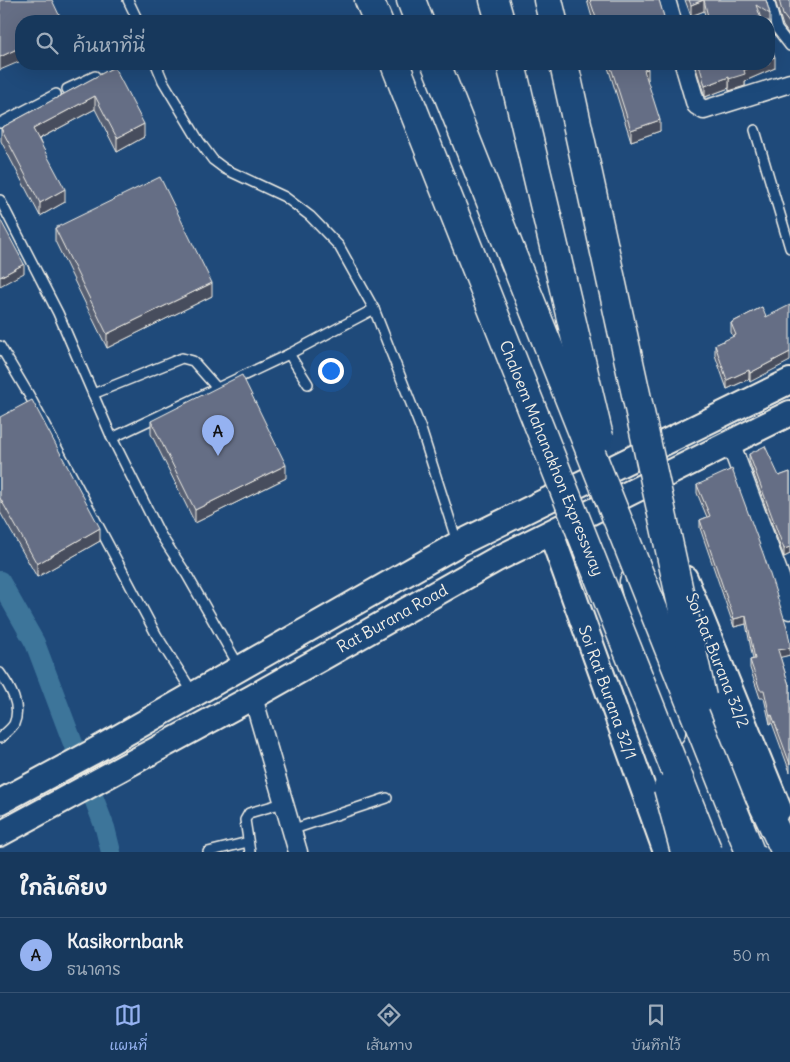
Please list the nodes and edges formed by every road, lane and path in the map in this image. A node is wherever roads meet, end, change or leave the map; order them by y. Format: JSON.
{"nodes":[{"id":1,"x":128,"y":0,"type":"edge"},
{"id":2,"x":369,"y":0,"type":"edge"},
{"id":3,"x":411,"y":0,"type":"edge"},
{"id":4,"x":494,"y":0,"type":"edge"},
{"id":5,"x":548,"y":0,"type":"edge"},
{"id":6,"x":666,"y":0,"type":"edge"},
{"id":7,"x":769,"y":0,"type":"edge"},
{"id":8,"x":135,"y":15,"type":"edge"},
{"id":9,"x":375,"y":15,"type":"edge"},
{"id":10,"x":417,"y":15,"type":"edge"},
{"id":11,"x":498,"y":15,"type":"edge"},
{"id":12,"x":552,"y":15,"type":"edge"},
{"id":13,"x":670,"y":15,"type":"edge"},
{"id":14,"x":773,"y":15,"type":"edge"},
{"id":15,"x":775,"y":22,"type":"edge"},
{"id":16,"x":790,"y":46,"type":"edge"},
{"id":17,"x":158,"y":70,"type":"edge"},
{"id":18,"x":397,"y":70,"type":"edge"},
{"id":19,"x":438,"y":70,"type":"edge"},
{"id":20,"x":512,"y":70,"type":"edge"},
{"id":21,"x":565,"y":70,"type":"edge"},
{"id":22,"x":686,"y":70,"type":"edge"},
{"id":23,"x":95,"y":76,"type":"edge"},
{"id":24,"x":790,"y":83,"type":"edge"},
{"id":25,"x":67,"y":89,"type":"dead end"},
{"id":26,"x":56,"y":94,"type":"dead end"},
{"id":27,"x":0,"y":123,"type":"edge"},
{"id":28,"x":754,"y":130,"type":"dead end"},
{"id":29,"x":0,"y":200,"type":"edge"},
{"id":30,"x":790,"y":248,"type":"edge"},
{"id":31,"x":374,"y":309,"type":"junction"},
{"id":32,"x":0,"y":346,"type":"edge"},
{"id":33,"x":288,"y":354,"type":"junction"},
{"id":34,"x":790,"y":381,"type":"edge"},
{"id":35,"x":308,"y":384,"type":"dead end"},
{"id":36,"x":216,"y":388,"type":"junction"},
{"id":37,"x":93,"y":394,"type":"junction"},
{"id":38,"x":790,"y":413,"type":"edge"},
{"id":39,"x":112,"y":438,"type":"junction"},
{"id":40,"x":730,"y":442,"type":"junction"},
{"id":41,"x":646,"y":484,"type":"junction"},
{"id":42,"x":551,"y":533,"type":"junction"},
{"id":43,"x":458,"y":544,"type":"junction"},
{"id":44,"x":633,"y":580,"type":"junction"},
{"id":45,"x":790,"y":610,"type":"edge"},
{"id":46,"x":689,"y":637,"type":"junction"},
{"id":47,"x":240,"y":669,"type":"junction"},
{"id":48,"x":0,"y":672,"type":"edge"},
{"id":49,"x":194,"y":695,"type":"junction"},
{"id":50,"x":253,"y":697,"type":"junction"},
{"id":51,"x":0,"y":738,"type":"edge"},
{"id":52,"x":388,"y":798,"type":"dead end"},
{"id":53,"x":0,"y":802,"type":"edge"},
{"id":54,"x":283,"y":802,"type":"junction"},
{"id":55,"x":291,"y":830,"type":"junction"},
{"id":56,"x":0,"y":834,"type":"edge"},
{"id":57,"x":790,"y":837,"type":"edge"},
{"id":58,"x":248,"y":842,"type":"junction"},
{"id":59,"x":746,"y":847,"type":"edge"},
{"id":60,"x":208,"y":852,"type":"edge"},
{"id":61,"x":250,"y":852,"type":"edge"},
{"id":62,"x":298,"y":852,"type":"edge"},
{"id":63,"x":666,"y":852,"type":"edge"},
{"id":64,"x":685,"y":852,"type":"edge"},
{"id":65,"x":709,"y":852,"type":"edge"},
{"id":66,"x":786,"y":852,"type":"edge"}],
"edges":[{"from":1,"to":8,"type":"lane"},
{"from":2,"to":9,"type":"highway"},
{"from":3,"to":10,"type":"highway"},
{"from":4,"to":11,"type":"highway"},
{"from":5,"to":12,"type":"highway"},
{"from":6,"to":13,"type":"street"},
{"from":7,"to":14,"type":"lane"},
{"from":15,"to":16,"type":"lane"},
{"from":17,"to":31,"type":"lane"},
{"from":18,"to":65,"type":"highway","name":"Chaloem Mahanakhon Expressway","bridge":true},
{"from":19,"to":59,"type":"highway","bridge":true},
{"from":20,"to":44,"type":"highway","bridge":true},
{"from":21,"to":46,"type":"highway","bridge":true},
{"from":22,"to":24,"type":"street"},
{"from":23,"to":25,"type":"lane"},
{"from":26,"to":27,"type":"lane"},
{"from":28,"to":30,"type":"lane"},
{"from":29,"to":37,"type":"lane"},
{"from":31,"to":33,"type":"lane"},
{"from":31,"to":43,"type":"lane"},
{"from":32,"to":49,"type":"lane"},
{"from":33,"to":35,"type":"lane"},
{"from":33,"to":36,"type":"lane"},
{"from":34,"to":43,"type":"main road","name":"Rat Burana Road"},
{"from":36,"to":37,"type":"lane"},
{"from":36,"to":39,"type":"lane"},
{"from":37,"to":39,"type":"lane"},
{"from":38,"to":40,"type":"main road","name":"Rat Burana Road"},
{"from":39,"to":47,"type":"lane"},
{"from":40,"to":41,"type":"main road","name":"Rat Burana Road"},
{"from":40,"to":45,"type":"street"},
{"from":41,"to":42,"type":"main road","name":"Rat Burana Road"},
{"from":41,"to":57,"type":"main road","name":"Soi Rat Burana 32/2"},
{"from":42,"to":50,"type":"main road","name":"Rat Burana Road"},
{"from":42,"to":63,"type":"main road","name":"Soi Rat Burana 32/1"},
{"from":43,"to":47,"type":"main road","name":"Rat Burana Road"},
{"from":44,"to":64,"type":"highway","bridge":true},
{"from":44,"to":65,"type":"highway","bridge":true},
{"from":46,"to":59,"type":"highway","bridge":true},
{"from":46,"to":66,"type":"highway","bridge":true},
{"from":47,"to":49,"type":"main road","name":"Rat Burana Road"},
{"from":48,"to":51,"type":"lane"},
{"from":49,"to":53,"type":"main road","name":"Rat Burana Road"},
{"from":50,"to":54,"type":"street"},
{"from":50,"to":56,"type":"main road","name":"Rat Burana Road"},
{"from":52,"to":55,"type":"lane"},
{"from":54,"to":55,"type":"street"},
{"from":54,"to":58,"type":"lane"},
{"from":55,"to":62,"type":"street"},
{"from":58,"to":60,"type":"lane"},
{"from":58,"to":61,"type":"lane"}]}
